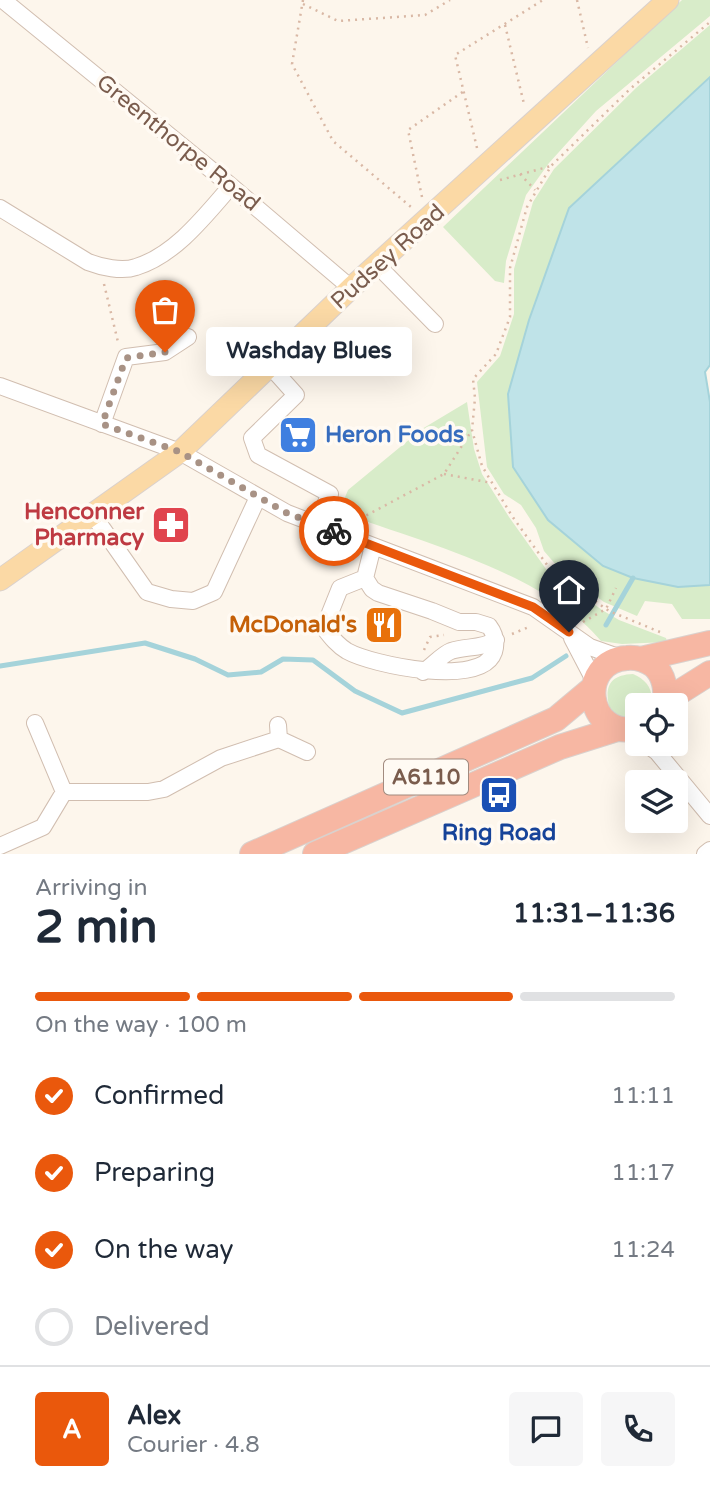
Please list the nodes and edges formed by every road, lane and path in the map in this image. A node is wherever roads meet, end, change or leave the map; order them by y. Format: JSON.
{"nodes":[{"id":1,"x":3,"y":0,"type":"edge"},
{"id":2,"x":450,"y":0,"type":"edge"},
{"id":3,"x":543,"y":0,"type":"edge"},
{"id":4,"x":577,"y":0,"type":"edge"},
{"id":5,"x":668,"y":0,"type":"edge"},
{"id":6,"x":303,"y":2,"type":"edge"},
{"id":7,"x":710,"y":22,"type":"edge"},
{"id":8,"x":505,"y":24,"type":"junction"},
{"id":9,"x":593,"y":69,"type":"junction"},
{"id":10,"x":464,"y":92,"type":"junction"},
{"id":11,"x":529,"y":128,"type":"junction"},
{"id":12,"x":551,"y":166,"type":"junction"},
{"id":13,"x":520,"y":174,"type":"junction"},
{"id":14,"x":490,"y":175,"type":"junction"},
{"id":15,"x":231,"y":186,"type":"junction"},
{"id":16,"x":535,"y":191,"type":"junction"},
{"id":17,"x":0,"y":208,"type":"edge"},
{"id":18,"x":427,"y":221,"type":"junction"},
{"id":19,"x":378,"y":266,"type":"junction"},
{"id":20,"x":100,"y":267,"type":"junction"},
{"id":21,"x":351,"y":288,"type":"junction"},
{"id":22,"x":435,"y":324,"type":"dead end"},
{"id":23,"x":188,"y":337,"type":"dead end"},
{"id":24,"x":126,"y":358,"type":"junction"},
{"id":25,"x":270,"y":366,"type":"junction"},
{"id":26,"x":0,"y":386,"type":"edge"},
{"id":27,"x":102,"y":424,"type":"junction"},
{"id":28,"x":472,"y":430,"type":"junction"},
{"id":29,"x":180,"y":452,"type":"junction"},
{"id":30,"x":444,"y":474,"type":"junction"},
{"id":31,"x":493,"y":483,"type":"junction"},
{"id":32,"x":258,"y":498,"type":"junction"},
{"id":33,"x":93,"y":515,"type":"junction"},
{"id":34,"x":316,"y":524,"type":"junction"},
{"id":35,"x":336,"y":532,"type":"junction"},
{"id":36,"x":373,"y":546,"type":"junction"},
{"id":37,"x":0,"y":580,"type":"edge"},
{"id":38,"x":358,"y":580,"type":"junction"},
{"id":39,"x":615,"y":588,"type":"dead end"},
{"id":40,"x":607,"y":610,"type":"junction"},
{"id":41,"x":569,"y":632,"type":"junction"},
{"id":42,"x":666,"y":635,"type":"dead end"},
{"id":43,"x":710,"y":643,"type":"edge"},
{"id":44,"x":631,"y":659,"type":"junction"},
{"id":45,"x":710,"y":673,"type":"edge"},
{"id":46,"x":594,"y":685,"type":"junction"},
{"id":47,"x":666,"y":693,"type":"edge"},
{"id":48,"x":678,"y":693,"type":"edge"},
{"id":49,"x":35,"y":723,"type":"dead end"},
{"id":50,"x":625,"y":730,"type":"edge"},
{"id":51,"x":625,"y":740,"type":"edge"},
{"id":52,"x":307,"y":752,"type":"dead end"},
{"id":53,"x":656,"y":756,"type":"edge"},
{"id":54,"x":64,"y":792,"type":"junction"},
{"id":55,"x":710,"y":816,"type":"edge"},
{"id":56,"x":0,"y":846,"type":"edge"},
{"id":57,"x":710,"y":850,"type":"edge"},
{"id":58,"x":252,"y":854,"type":"edge"},
{"id":59,"x":316,"y":854,"type":"edge"},
{"id":60,"x":705,"y":854,"type":"edge"}],
"edges":[{"from":1,"to":15,"type":"street","name":"Greenthorpe Road"},
{"from":2,"to":6,"type":"path"},
{"from":3,"to":8,"type":"path"},
{"from":4,"to":9,"type":"path"},
{"from":5,"to":9,"type":"main road","name":"Pudsey Road"},
{"from":6,"to":18,"type":"path"},
{"from":7,"to":12,"type":"path"},
{"from":8,"to":10,"type":"path"},
{"from":8,"to":11,"type":"path"},
{"from":9,"to":11,"type":"main road","name":"Pudsey Road"},
{"from":10,"to":14,"type":"path"},
{"from":10,"to":18,"type":"path"},
{"from":11,"to":14,"type":"main road","name":"Pudsey Road"},
{"from":12,"to":13,"type":"path"},
{"from":12,"to":16,"type":"path"},
{"from":13,"to":14,"type":"path"},
{"from":13,"to":16,"type":"path"},
{"from":14,"to":18,"type":"main road","name":"Pudsey Road"},
{"from":15,"to":20,"type":"street"},
{"from":15,"to":21,"type":"street","name":"Greenthorpe Road"},
{"from":16,"to":28,"type":"path"},
{"from":17,"to":20,"type":"street"},
{"from":18,"to":19,"type":"main road","name":"Pudsey Road"},
{"from":19,"to":21,"type":"main road","name":"Pudsey Road"},
{"from":19,"to":22,"type":"street"},
{"from":20,"to":24,"type":"path"},
{"from":21,"to":25,"type":"main road","name":"Pudsey Road"},
{"from":23,"to":24,"type":"street"},
{"from":24,"to":27,"type":"street"},
{"from":25,"to":29,"type":"main road","name":"Pudsey Road"},
{"from":25,"to":34,"type":"street"},
{"from":26,"to":27,"type":"street"},
{"from":27,"to":29,"type":"street"},
{"from":28,"to":30,"type":"path"},
{"from":28,"to":31,"type":"path"},
{"from":29,"to":32,"type":"street"},
{"from":29,"to":33,"type":"main road","name":"Pudsey Road"},
{"from":30,"to":31,"type":"path"},
{"from":30,"to":35,"type":"path"},
{"from":31,"to":40,"type":"path"},
{"from":32,"to":33,"type":"street"},
{"from":32,"to":34,"type":"street"},
{"from":33,"to":37,"type":"main road","name":"Pudsey Road"},
{"from":34,"to":35,"type":"street"},
{"from":35,"to":36,"type":"street"},
{"from":36,"to":38,"type":"street"},
{"from":36,"to":41,"type":"street"},
{"from":38,"to":38,"type":"street"},
{"from":39,"to":40,"type":"path"},
{"from":40,"to":41,"type":"path"},
{"from":40,"to":42,"type":"path"},
{"from":41,"to":44,"type":"street"},
{"from":41,"to":46,"type":"street"},
{"from":43,"to":44,"type":"highway"},
{"from":44,"to":46,"type":"highway"},
{"from":44,"to":47,"type":"highway"},
{"from":45,"to":48,"type":"highway"},
{"from":46,"to":50,"type":"highway"},
{"from":46,"to":58,"type":"highway","number":"A6110"},
{"from":49,"to":54,"type":"street"},
{"from":51,"to":59,"type":"highway","number":"A6110"},
{"from":52,"to":54,"type":"street"},
{"from":53,"to":55,"type":"street"},
{"from":54,"to":56,"type":"street"},
{"from":57,"to":60,"type":"street"}]}
